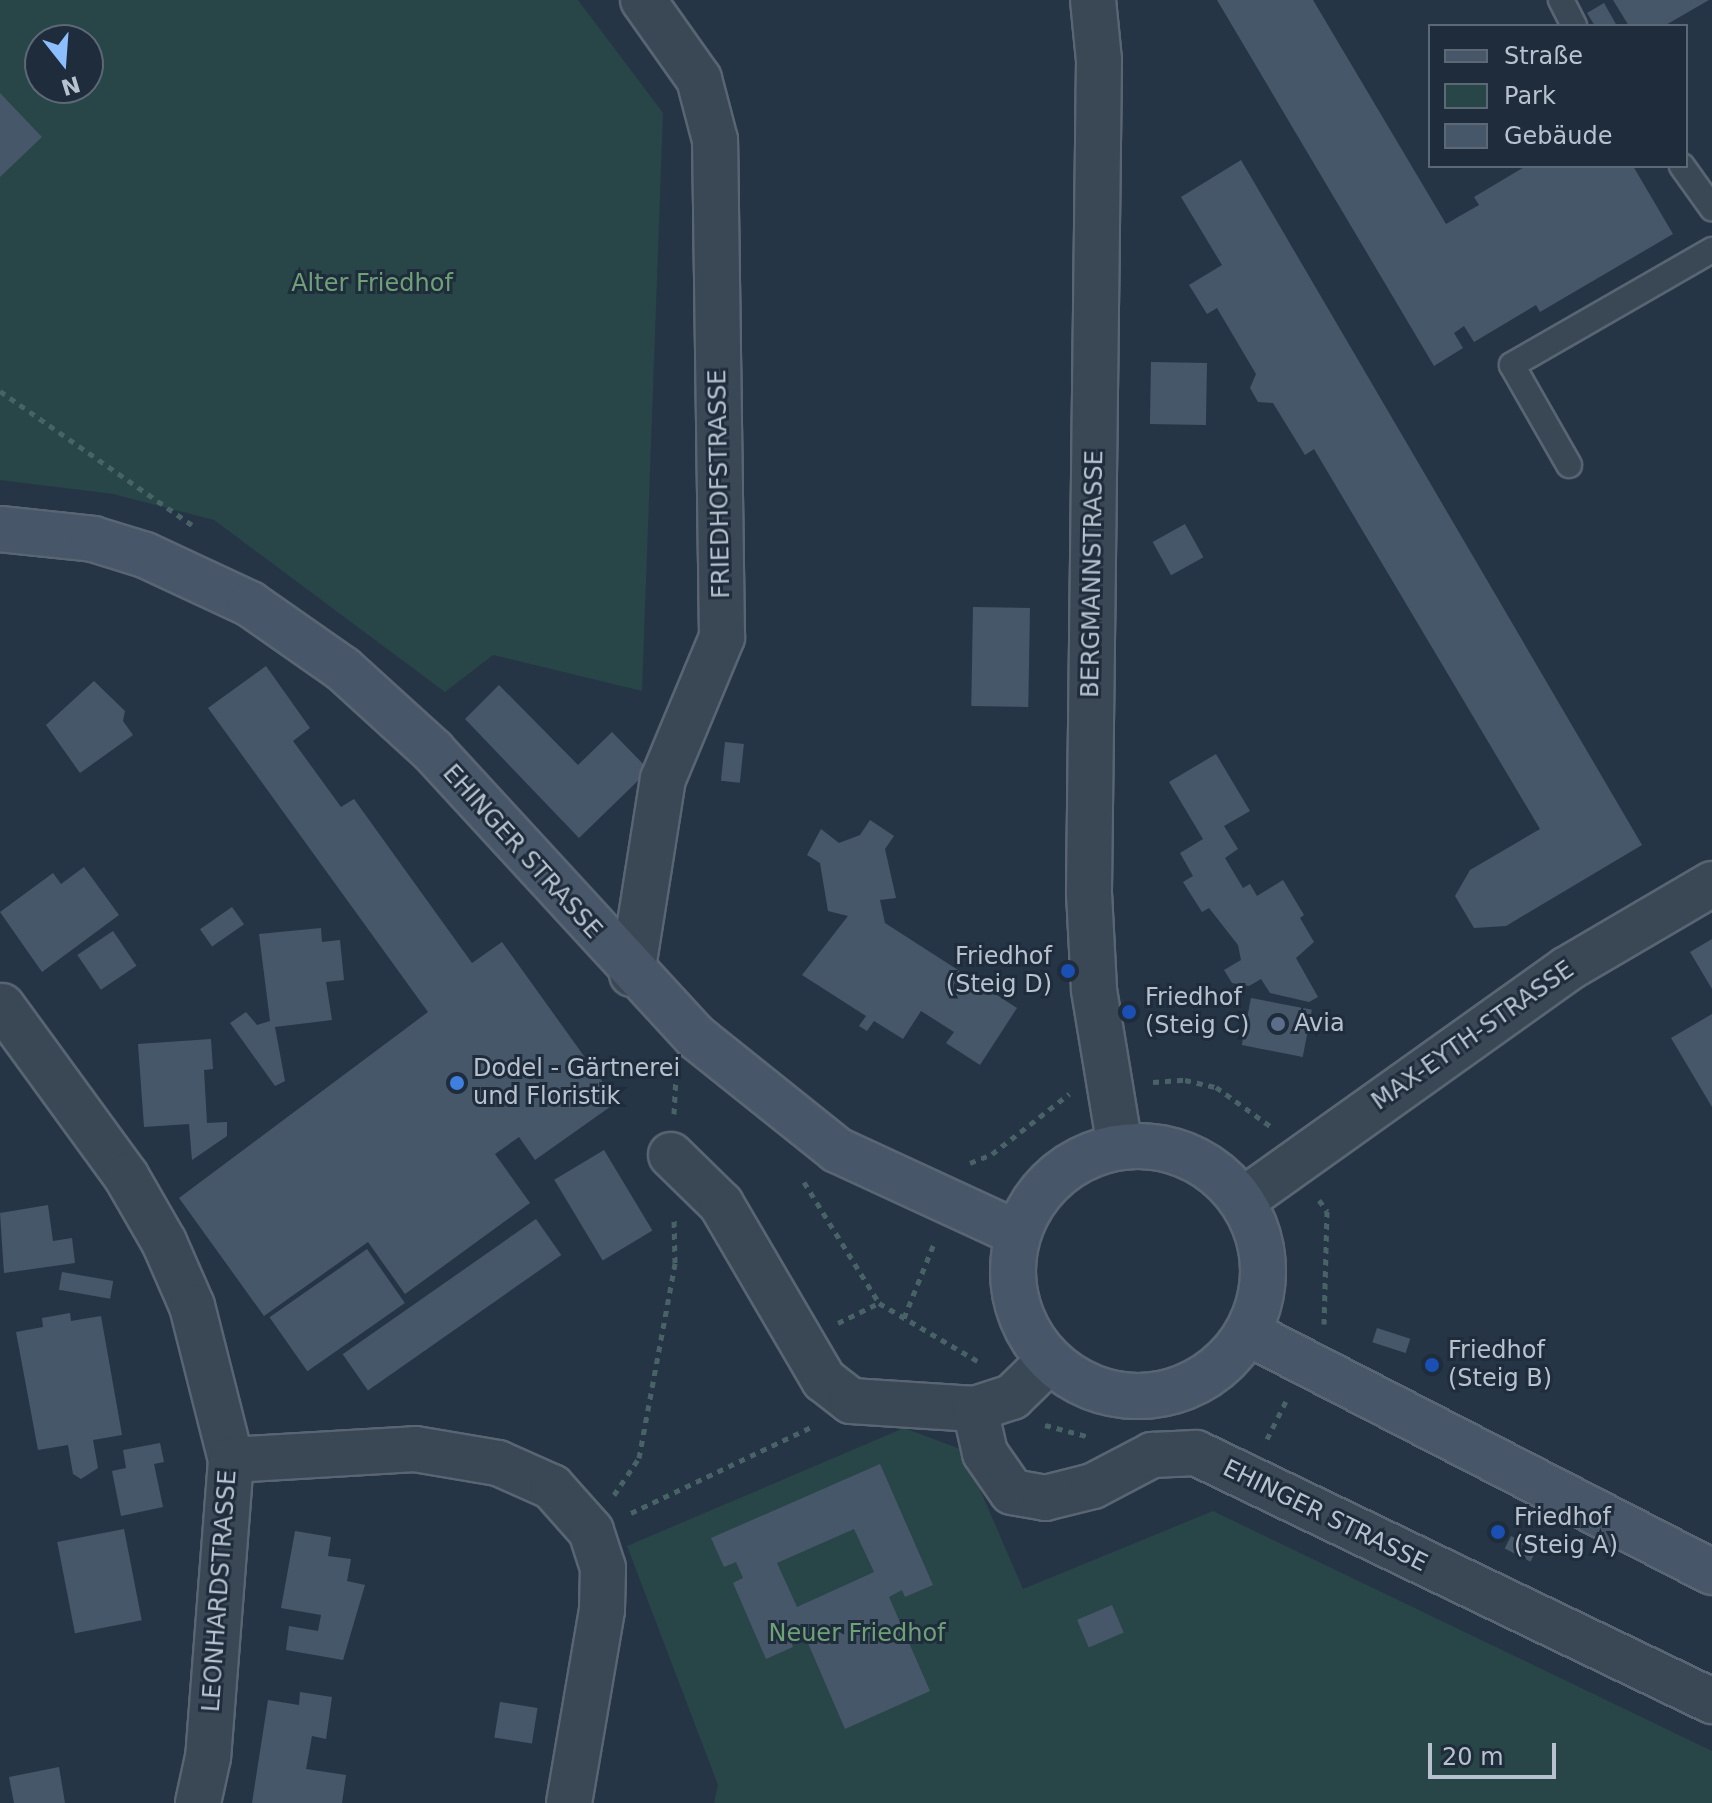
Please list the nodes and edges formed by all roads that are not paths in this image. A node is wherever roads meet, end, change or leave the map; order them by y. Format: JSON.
{"nodes":[{"id":1,"x":643,"y":0,"type":"edge"},
{"id":2,"x":1093,"y":0,"type":"edge"},
{"id":3,"x":1561,"y":0,"type":"edge"},
{"id":4,"x":1573,"y":24,"type":"edge"},
{"id":5,"x":1683,"y":168,"type":"edge"},
{"id":6,"x":1712,"y":208,"type":"edge"},
{"id":7,"x":1712,"y":250,"type":"edge"},
{"id":8,"x":1569,"y":465,"type":"dead end"},
{"id":9,"x":3,"y":530,"type":"edge"},
{"id":10,"x":1712,"y":884,"type":"edge"},
{"id":11,"x":632,"y":974,"type":"junction"},
{"id":12,"x":2,"y":1006,"type":"dead end"},
{"id":13,"x":1120,"y":1147,"type":"junction"},
{"id":14,"x":671,"y":1155,"type":"road end"},
{"id":15,"x":1242,"y":1201,"type":"junction"},
{"id":16,"x":1017,"y":1233,"type":"junction"},
{"id":17,"x":1248,"y":1333,"type":"junction"},
{"id":18,"x":1049,"y":1361,"type":"junction"},
{"id":19,"x":994,"y":1403,"type":"junction"},
{"id":20,"x":231,"y":1460,"type":"junction"},
{"id":21,"x":1712,"y":1572,"type":"edge"},
{"id":22,"x":1712,"y":1701,"type":"edge"},
{"id":23,"x":198,"y":1803,"type":"edge"},
{"id":24,"x":569,"y":1803,"type":"edge"}],
"edges":[{"from":1,"to":11,"type":"street","name":"FRIEDHOFSTRASSE"},
{"from":2,"to":13,"type":"street","name":"BERGMANNSTRASSE"},
{"from":3,"to":4,"type":"lane"},
{"from":5,"to":6,"type":"lane"},
{"from":7,"to":8,"type":"lane"},
{"from":9,"to":11,"type":"main road","name":"EHINGER STRASSE"},
{"from":10,"to":15,"type":"street","name":"MAX-EYTH-STRASSE"},
{"from":11,"to":16,"type":"main road","name":"EHINGER STRASSE"},
{"from":12,"to":20,"type":"street","name":"LEONHARDSTRASSE"},
{"from":13,"to":15,"type":"main road"},
{"from":13,"to":16,"type":"main road"},
{"from":14,"to":19,"type":"street"},
{"from":15,"to":17,"type":"main road"},
{"from":16,"to":18,"type":"main road"},
{"from":17,"to":18,"type":"main road"},
{"from":17,"to":21,"type":"main road"},
{"from":18,"to":19,"type":"street"},
{"from":19,"to":22,"type":"street","name":"EHINGER STRASSE"},
{"from":20,"to":23,"type":"street","name":"LEONHARDSTRASSE"},
{"from":20,"to":24,"type":"street"}]}
